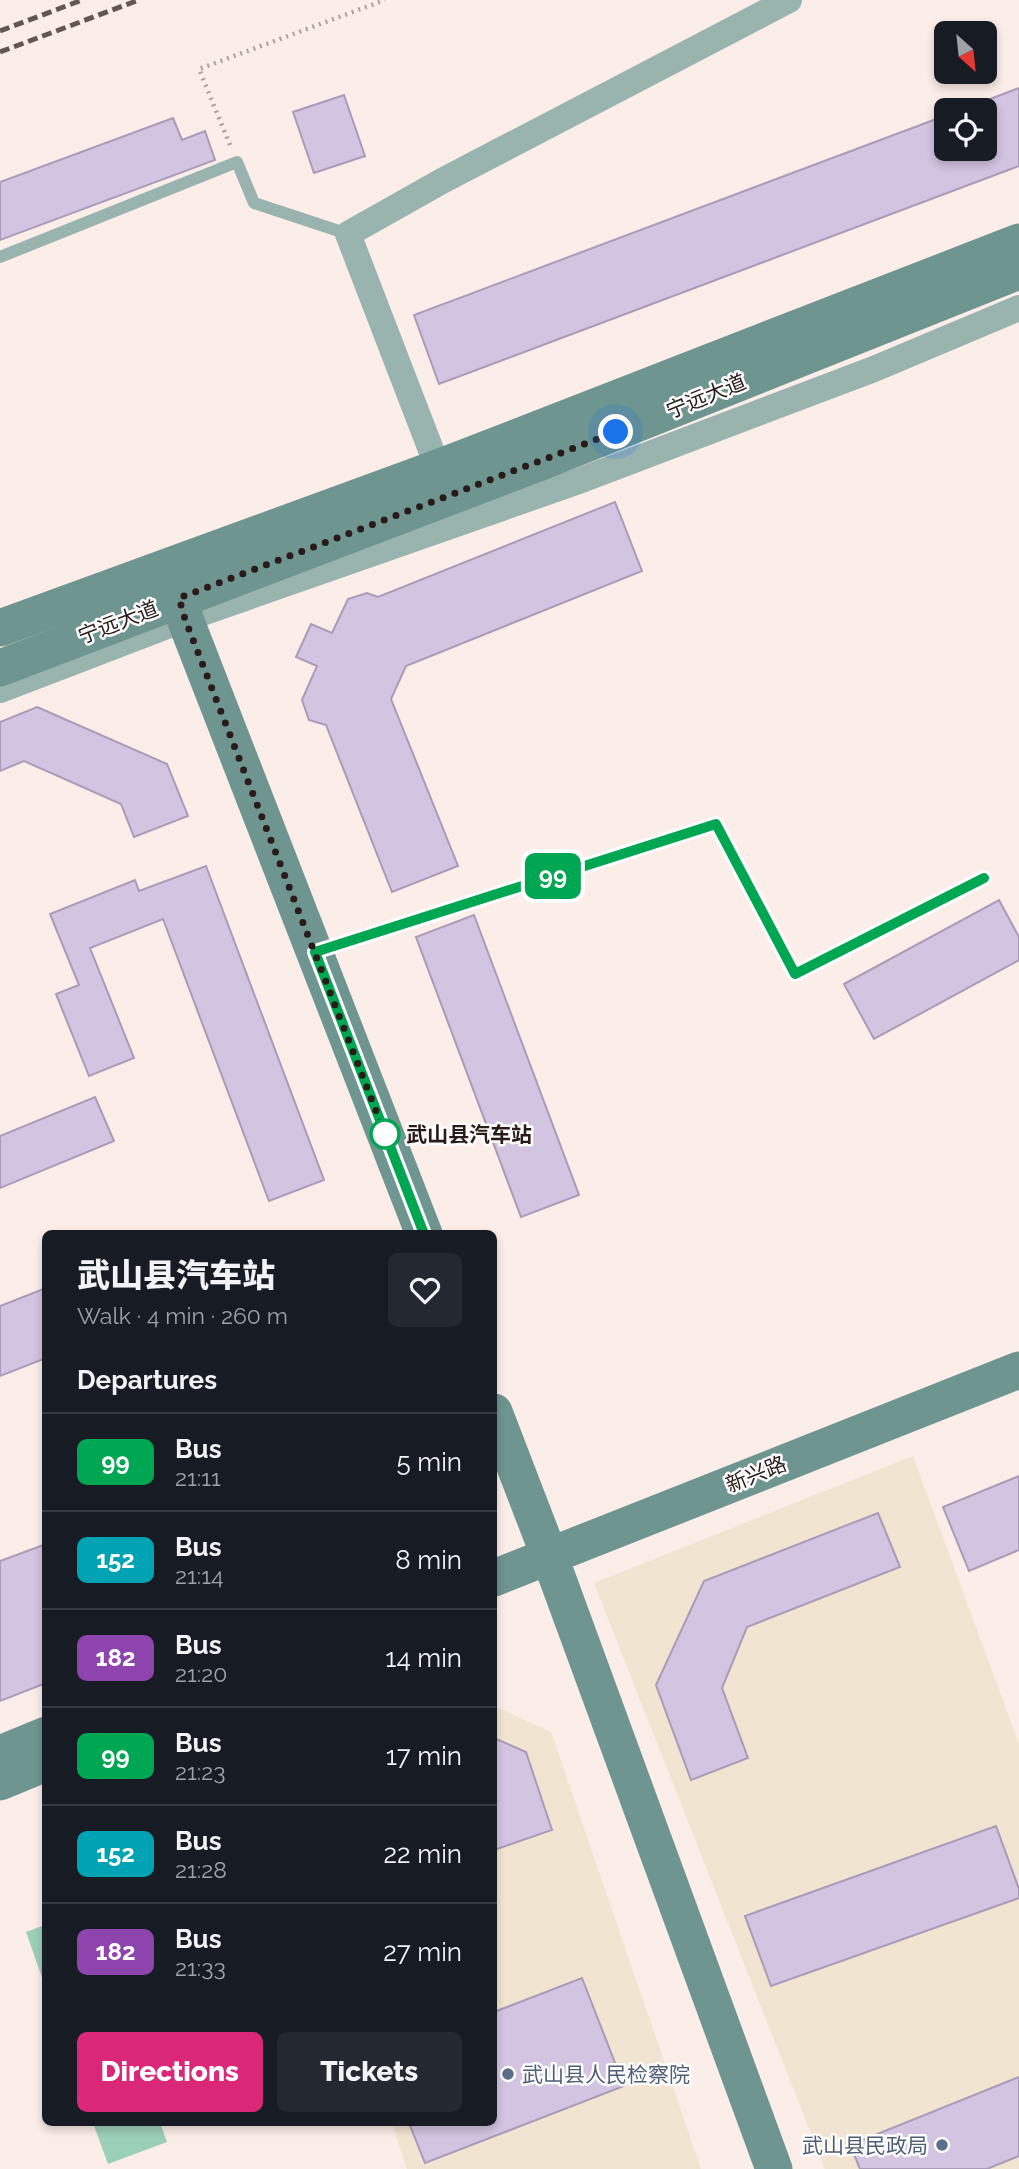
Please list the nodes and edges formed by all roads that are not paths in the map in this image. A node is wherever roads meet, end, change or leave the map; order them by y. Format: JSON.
{"nodes":[{"id":1,"x":789,"y":0,"type":"edge"},
{"id":2,"x":348,"y":234,"type":"junction"},
{"id":3,"x":1019,"y":242,"type":"edge"},
{"id":4,"x":0,"y":257,"type":"edge"},
{"id":5,"x":1019,"y":271,"type":"edge"},
{"id":6,"x":1019,"y":308,"type":"edge"},
{"id":7,"x":438,"y":467,"type":"junction"},
{"id":8,"x":177,"y":595,"type":"junction"},
{"id":9,"x":0,"y":628,"type":"edge"},
{"id":10,"x":0,"y":668,"type":"edge"},
{"id":11,"x":0,"y":690,"type":"edge"},
{"id":12,"x":984,"y":878,"type":"dead end"},
{"id":13,"x":315,"y":952,"type":"junction"},
{"id":14,"x":422,"y":1230,"type":"edge"},
{"id":15,"x":1019,"y":1343,"type":"edge"},
{"id":16,"x":1019,"y":1370,"type":"edge"},
{"id":17,"x":497,"y":1420,"type":"edge"},
{"id":18,"x":545,"y":1544,"type":"junction"},
{"id":19,"x":497,"y":1552,"type":"edge"},
{"id":20,"x":497,"y":1576,"type":"edge"},
{"id":21,"x":42,"y":1737,"type":"edge"},
{"id":22,"x":0,"y":1754,"type":"edge"},
{"id":23,"x":42,"y":1765,"type":"edge"},
{"id":24,"x":0,"y":1782,"type":"edge"},
{"id":25,"x":774,"y":2169,"type":"edge"}],
"edges":[{"from":1,"to":2,"type":"street"},
{"from":2,"to":4,"type":"lane"},
{"from":2,"to":7,"type":"street"},
{"from":3,"to":7,"type":"main road","name":"宁远大道"},
{"from":5,"to":8,"type":"main road","name":"宁远大道"},
{"from":6,"to":8,"type":"street","name":"宁远大道"},
{"from":7,"to":8,"type":"main road","name":"宁远大道"},
{"from":8,"to":9,"type":"main road","name":"宁远大道"},
{"from":8,"to":10,"type":"main road","name":"宁远大道"},
{"from":8,"to":11,"type":"street","name":"宁远大道"},
{"from":8,"to":13,"type":"main road"},
{"from":12,"to":13,"type":"lane"},
{"from":13,"to":14,"type":"main road"},
{"from":15,"to":18,"type":"main road","name":"新兴路"},
{"from":16,"to":18,"type":"main road","name":"新兴路"},
{"from":17,"to":18,"type":"main road"},
{"from":18,"to":19,"type":"main road","name":"新兴路"},
{"from":18,"to":20,"type":"main road","name":"新兴路"},
{"from":18,"to":25,"type":"main road"},
{"from":21,"to":22,"type":"main road"},
{"from":23,"to":24,"type":"main road"}]}
